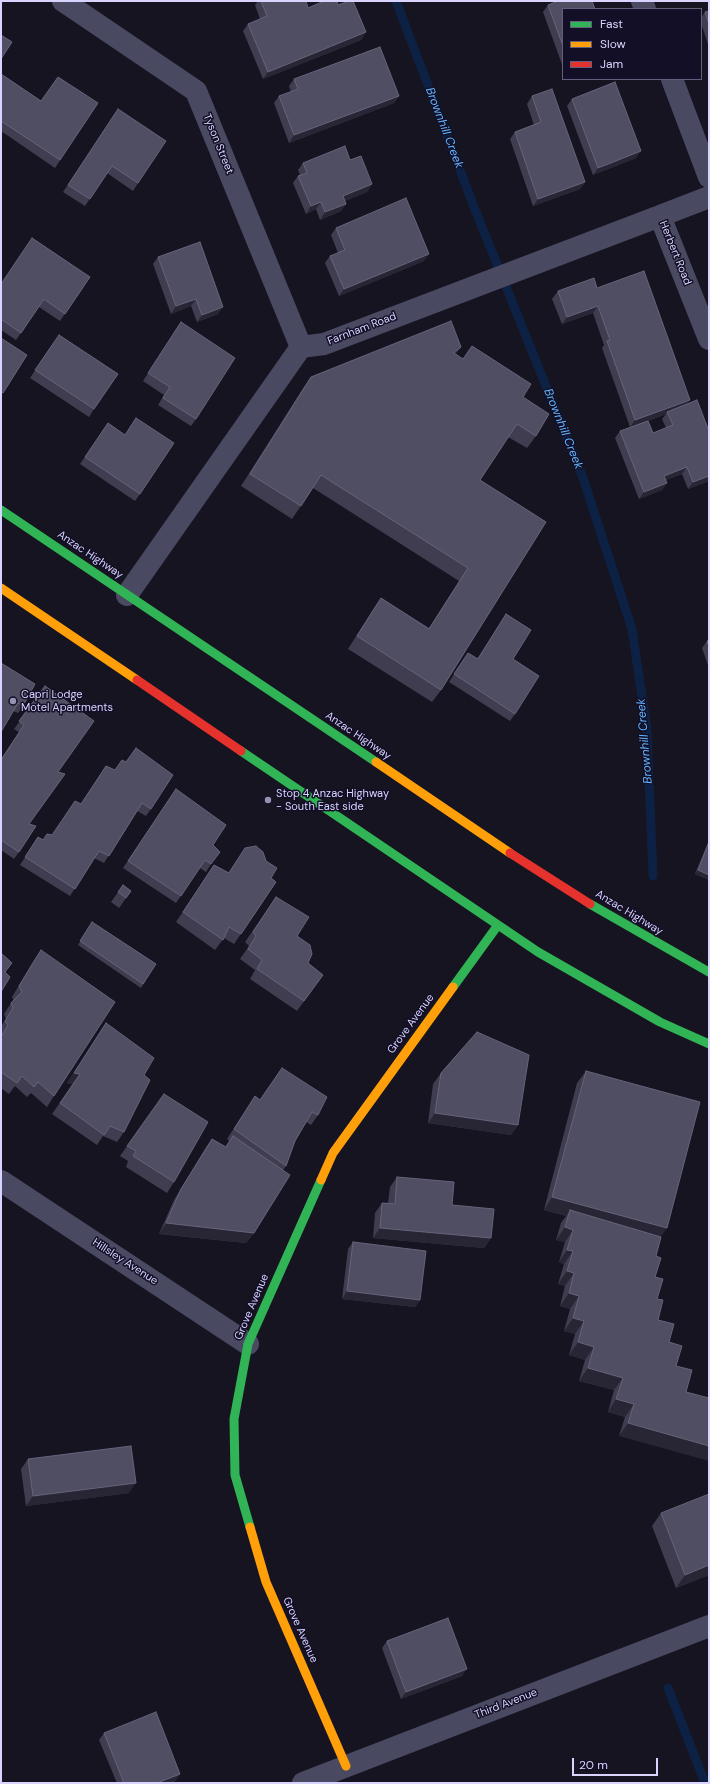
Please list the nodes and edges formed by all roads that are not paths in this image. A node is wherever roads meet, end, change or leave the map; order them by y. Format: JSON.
{"nodes":[{"id":1,"x":62,"y":1,"type":"edge"},
{"id":2,"x":672,"y":80,"type":"edge"},
{"id":3,"x":709,"y":177,"type":"edge"},
{"id":4,"x":709,"y":198,"type":"edge"},
{"id":5,"x":660,"y":216,"type":"junction"},
{"id":6,"x":709,"y":339,"type":"edge"},
{"id":7,"x":301,"y":347,"type":"junction"},
{"id":8,"x":1,"y":510,"type":"edge"},
{"id":9,"x":1,"y":588,"type":"edge"},
{"id":10,"x":127,"y":595,"type":"junction"},
{"id":11,"x":498,"y":925,"type":"junction"},
{"id":12,"x":709,"y":972,"type":"edge"},
{"id":13,"x":709,"y":1044,"type":"edge"},
{"id":14,"x":1,"y":1181,"type":"edge"},
{"id":15,"x":248,"y":1344,"type":"junction"},
{"id":16,"x":709,"y":1626,"type":"edge"},
{"id":17,"x":346,"y":1766,"type":"junction"},
{"id":18,"x":303,"y":1783,"type":"edge"}],
"edges":[{"from":1,"to":7,"type":"street","name":"Tyson Street"},
{"from":2,"to":3,"type":"street"},
{"from":4,"to":5,"type":"street","name":"Herbert Road"},
{"from":5,"to":6,"type":"street","name":"Herbert Road"},
{"from":5,"to":7,"type":"street","name":"Farnham Road"},
{"from":7,"to":10,"type":"street"},
{"from":8,"to":10,"type":"main road","name":"Anzac Highway"},
{"from":9,"to":11,"type":"main road"},
{"from":10,"to":12,"type":"main road","name":"Anzac Highway"},
{"from":11,"to":13,"type":"main road"},
{"from":11,"to":15,"type":"main road","name":"Grove Avenue"},
{"from":14,"to":15,"type":"street","name":"Hillsley Avenue"},
{"from":15,"to":17,"type":"main road","name":"Grove Avenue"},
{"from":16,"to":17,"type":"street","name":"Third Avenue"},
{"from":17,"to":18,"type":"street","name":"Third Avenue"}]}
